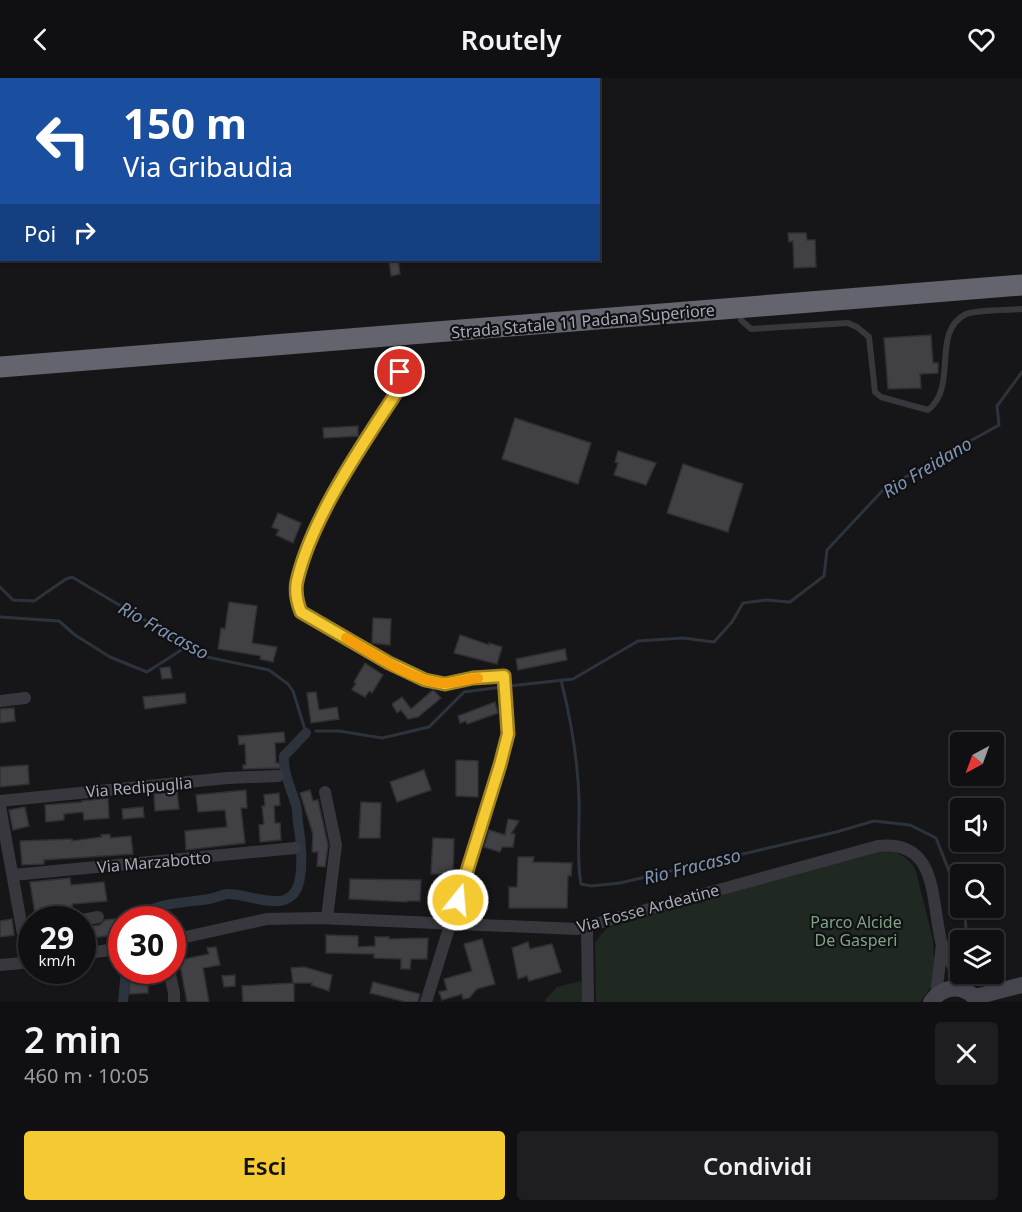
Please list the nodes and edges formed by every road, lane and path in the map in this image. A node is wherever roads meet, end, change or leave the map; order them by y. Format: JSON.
{"nodes":[{"id":1,"x":1018,"y":295,"type":"edge"},
{"id":2,"x":971,"y":296,"type":"junction"},
{"id":3,"x":741,"y":320,"type":"junction"},
{"id":4,"x":0,"y":367,"type":"edge"},
{"id":5,"x":400,"y":372,"type":"dead end"},
{"id":6,"x":0,"y":379,"type":"edge"},
{"id":7,"x":25,"y":698,"type":"dead end"},
{"id":8,"x":0,"y":701,"type":"edge"},
{"id":9,"x":278,"y":776,"type":"dead end"},
{"id":10,"x":325,"y":792,"type":"dead end"},
{"id":11,"x":0,"y":801,"type":"edge"},
{"id":12,"x":0,"y":806,"type":"edge"},
{"id":13,"x":296,"y":848,"type":"dead end"},
{"id":14,"x":13,"y":875,"type":"junction"},
{"id":15,"x":21,"y":906,"type":"edge"},
{"id":16,"x":327,"y":918,"type":"junction"},
{"id":17,"x":451,"y":922,"type":"junction"},
{"id":18,"x":587,"y":926,"type":"junction"},
{"id":19,"x":186,"y":937,"type":"edge"},
{"id":20,"x":942,"y":944,"type":"junction"},
{"id":21,"x":18,"y":963,"type":"edge"},
{"id":22,"x":0,"y":965,"type":"edge"},
{"id":23,"x":172,"y":984,"type":"edge"},
{"id":24,"x":1022,"y":986,"type":"edge"},
{"id":25,"x":973,"y":997,"type":"edge"},
{"id":26,"x":934,"y":999,"type":"edge"},
{"id":27,"x":174,"y":1002,"type":"edge"},
{"id":28,"x":426,"y":1002,"type":"edge"},
{"id":29,"x":588,"y":1002,"type":"edge"},
{"id":30,"x":1001,"y":1002,"type":"edge"}],
"edges":[{"from":1,"to":2,"type":"highway","name":"Strada Statale 11 Padana Superiore"},
{"from":1,"to":3,"type":"lane"},
{"from":2,"to":3,"type":"highway","name":"Strada Statale 11 Padana Superiore"},
{"from":2,"to":4,"type":"highway","name":"Strada Statale 11 Padana Superiore"},
{"from":3,"to":6,"type":"highway","name":"Strada Statale 11 Padana Superiore"},
{"from":5,"to":17,"type":"street"},
{"from":7,"to":8,"type":"street"},
{"from":9,"to":11,"type":"street","name":"Via Redipuglia"},
{"from":10,"to":16,"type":"street"},
{"from":12,"to":14,"type":"street"},
{"from":13,"to":14,"type":"street","name":"Via Marzabotto"},
{"from":14,"to":15,"type":"street"},
{"from":16,"to":17,"type":"street","name":"Via Fosse Ardeatine"},
{"from":16,"to":19,"type":"street","name":"Via Fosse Ardeatine"},
{"from":17,"to":18,"type":"street","name":"Via Fosse Ardeatine"},
{"from":17,"to":28,"type":"street"},
{"from":18,"to":20,"type":"street","name":"Via Fosse Ardeatine"},
{"from":18,"to":29,"type":"street"},
{"from":20,"to":25,"type":"street","name":"Via Fosse Ardeatine"},
{"from":20,"to":26,"type":"street","name":"Via Fosse Ardeatine"},
{"from":21,"to":22,"type":"street"},
{"from":23,"to":27,"type":"street"},
{"from":24,"to":25,"type":"street"},
{"from":24,"to":30,"type":"street"},
{"from":25,"to":26,"type":"street"}]}
